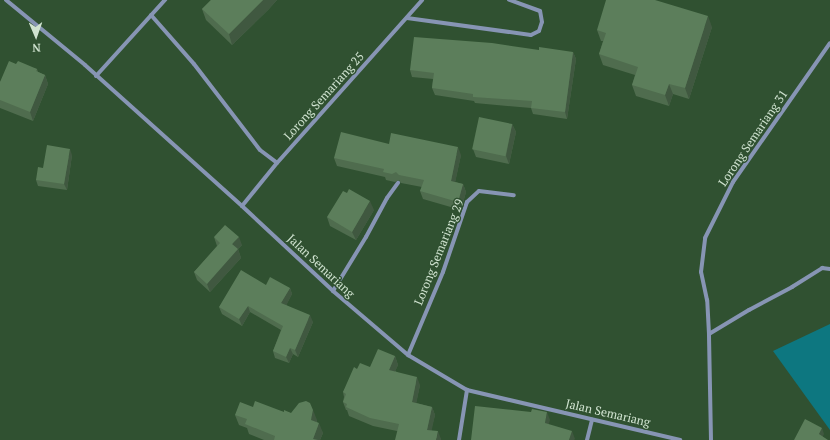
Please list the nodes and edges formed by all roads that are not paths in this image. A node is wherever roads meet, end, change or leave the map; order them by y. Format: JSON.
{"nodes":[{"id":1,"x":6,"y":0,"type":"edge"},
{"id":2,"x":165,"y":0,"type":"edge"},
{"id":3,"x":422,"y":0,"type":"edge"},
{"id":4,"x":509,"y":0,"type":"edge"},
{"id":5,"x":151,"y":15,"type":"junction"},
{"id":6,"x":407,"y":18,"type":"junction"},
{"id":7,"x":830,"y":43,"type":"edge"},
{"id":8,"x":96,"y":76,"type":"junction"},
{"id":9,"x":277,"y":163,"type":"junction"},
{"id":10,"x":398,"y":183,"type":"edge"},
{"id":11,"x":514,"y":195,"type":"dead end"},
{"id":12,"x":242,"y":206,"type":"junction"},
{"id":13,"x":830,"y":269,"type":"edge"},
{"id":14,"x":332,"y":291,"type":"junction"},
{"id":15,"x":709,"y":334,"type":"junction"},
{"id":16,"x":408,"y":355,"type":"junction"},
{"id":17,"x":466,"y":390,"type":"junction"},
{"id":18,"x":592,"y":420,"type":"junction"},
{"id":19,"x":459,"y":440,"type":"edge"},
{"id":20,"x":586,"y":440,"type":"edge"},
{"id":21,"x":680,"y":440,"type":"edge"},
{"id":22,"x":711,"y":440,"type":"edge"}],
"edges":[{"from":1,"to":8,"type":"street","name":"Jalan Semariang"},
{"from":2,"to":5,"type":"street"},
{"from":3,"to":6,"type":"street","name":"Lorong Semariang 25"},
{"from":4,"to":6,"type":"street"},
{"from":5,"to":8,"type":"street"},
{"from":5,"to":9,"type":"street"},
{"from":6,"to":9,"type":"street","name":"Lorong Semariang 25"},
{"from":7,"to":15,"type":"street","name":"Lorong Semariang 31"},
{"from":8,"to":12,"type":"street","name":"Jalan Semariang"},
{"from":9,"to":12,"type":"street","name":"Lorong Semariang 25"},
{"from":10,"to":14,"type":"street"},
{"from":11,"to":16,"type":"street","name":"Lorong Semariang 29"},
{"from":12,"to":14,"type":"street","name":"Jalan Semariang"},
{"from":13,"to":15,"type":"street"},
{"from":14,"to":16,"type":"street","name":"Jalan Semariang"},
{"from":15,"to":22,"type":"street","name":"Lorong Semariang 31"},
{"from":16,"to":17,"type":"street","name":"Jalan Semariang"},
{"from":17,"to":18,"type":"street","name":"Jalan Semariang"},
{"from":17,"to":19,"type":"street"},
{"from":18,"to":20,"type":"street"},
{"from":18,"to":21,"type":"street","name":"Jalan Semariang"}]}
